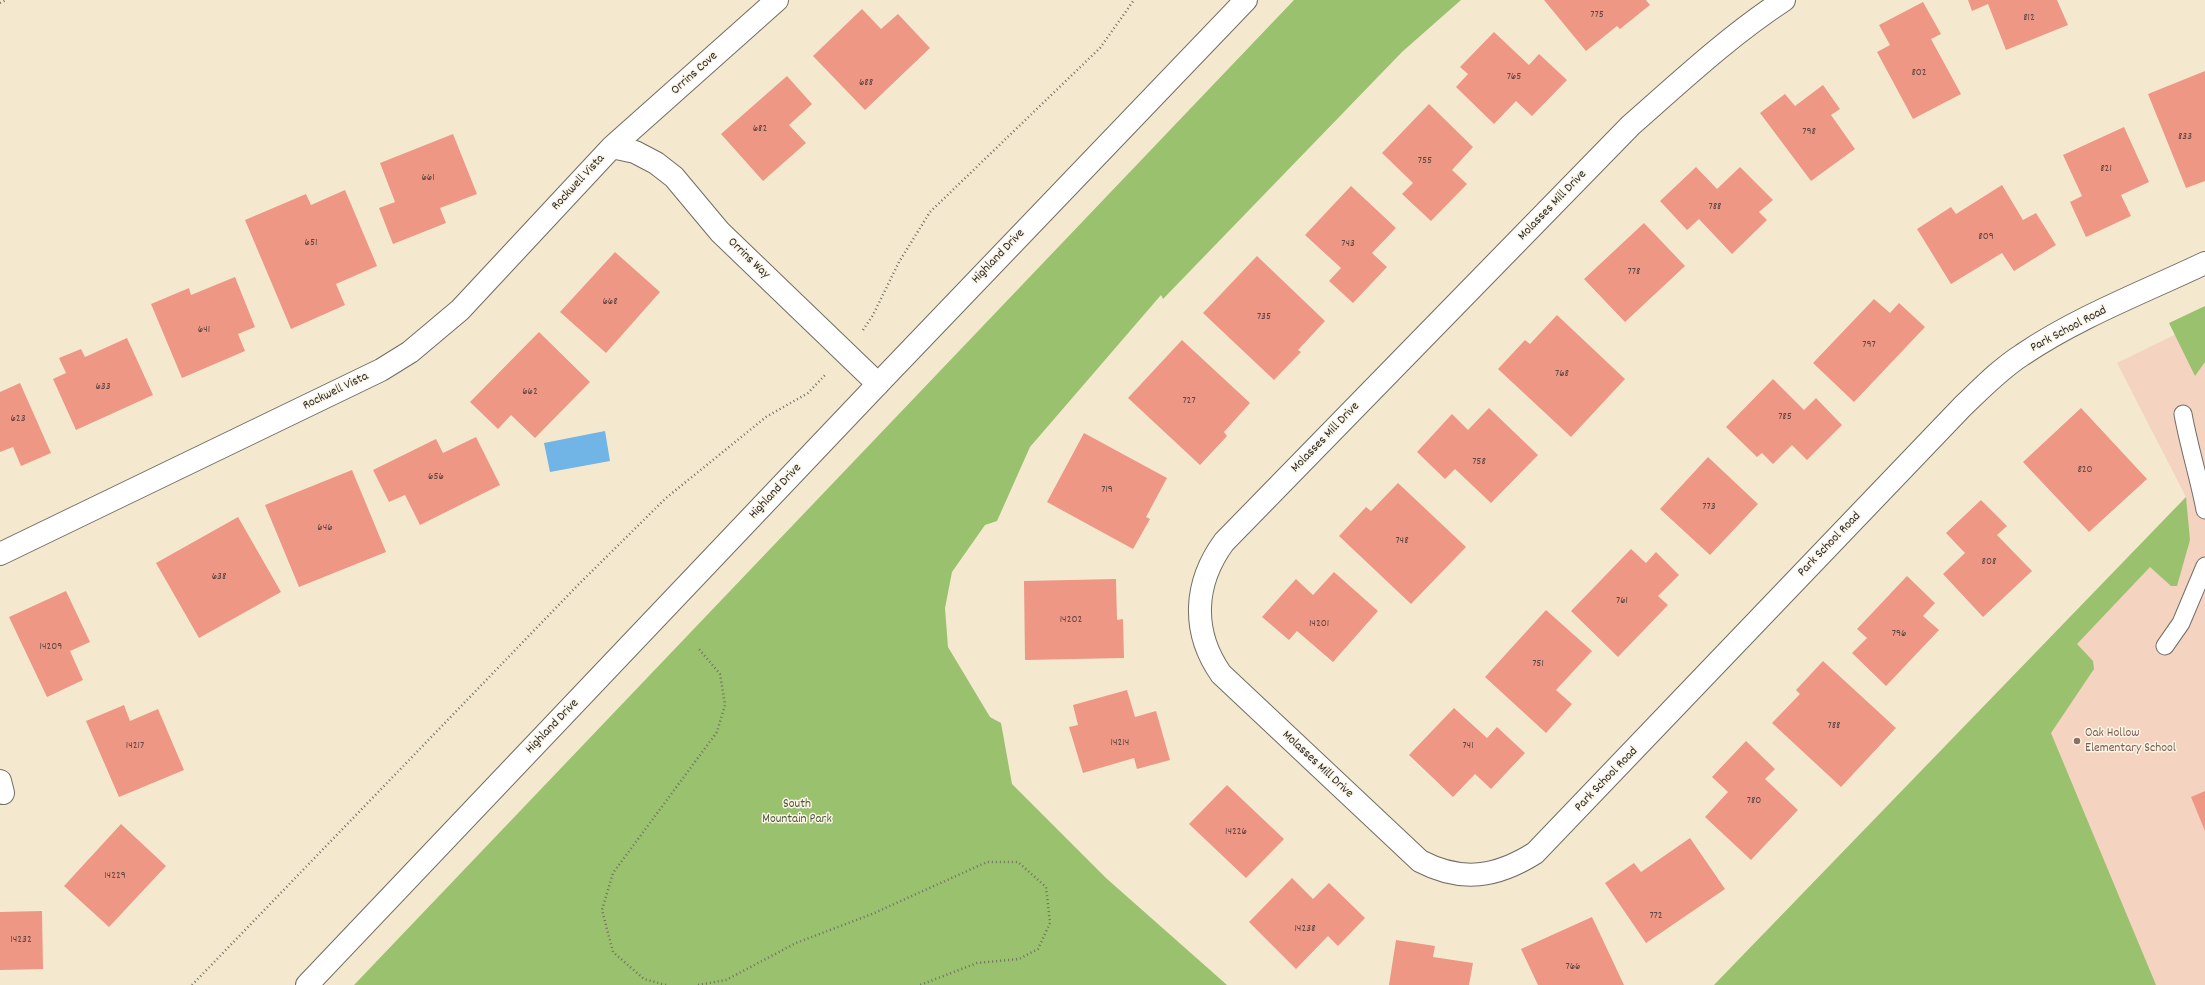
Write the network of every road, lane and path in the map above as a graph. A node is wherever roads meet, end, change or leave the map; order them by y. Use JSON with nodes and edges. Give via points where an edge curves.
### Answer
{"nodes":[{"id":1,"x":6,"y":0,"type":"edge"},
{"id":2,"x":777,"y":0,"type":"edge"},
{"id":3,"x":1134,"y":0,"type":"edge"},
{"id":4,"x":1246,"y":0,"type":"edge"},
{"id":5,"x":1784,"y":0,"type":"edge"},
{"id":6,"x":0,"y":3,"type":"edge"},
{"id":7,"x":612,"y":147,"type":"junction"},
{"id":8,"x":2205,"y":263,"type":"edge"},
{"id":9,"x":846,"y":353,"type":"junction"},
{"id":10,"x":878,"y":384,"type":"junction"},
{"id":11,"x":2183,"y":414,"type":"dead end"},
{"id":12,"x":2205,"y":510,"type":"edge"},
{"id":13,"x":0,"y":554,"type":"edge"},
{"id":14,"x":2205,"y":566,"type":"edge"},
{"id":15,"x":2165,"y":646,"type":"dead end"},
{"id":16,"x":699,"y":649,"type":"dead end"},
{"id":17,"x":1490,"y":873,"type":"joint"},
{"id":18,"x":192,"y":985,"type":"edge"},
{"id":19,"x":307,"y":985,"type":"edge"},
{"id":20,"x":666,"y":985,"type":"edge"},
{"id":21,"x":698,"y":985,"type":"edge"},
{"id":22,"x":920,"y":985,"type":"edge"}],
"edges":[{"from":1,"to":6,"type":"path"},
{"from":2,"to":7,"type":"street","name":"Orrins Cove"},
{"from":3,"to":9,"type":"path","via":[[1100,48],[930,212],[899,262],[873,315]]},
{"from":4,"to":10,"type":"street","name":"Highland Drive"},
{"from":5,"to":17,"type":"street","name":"Molasses Mill Drive","via":[[1698,66],[1631,125],[1224,542],[1203,580],[1200,608],[1203,635],[1213,662],[1221,674],[1420,861],[1447,872],[1476,875]]},
{"from":7,"to":9,"type":"street","name":"Orrins Way","via":[[635,152],[656,163],[674,177],[720,232]]},
{"from":7,"to":13,"type":"street","name":"Rockwell Vista","via":[[460,310],[410,352],[381,370]]},
{"from":8,"to":17,"type":"street","name":"Park School Road","via":[[2055,334],[2021,356],[1990,381],[1962,407],[1548,842],[1521,861]]},
{"from":9,"to":10,"type":"street","name":"Orrins Way"},
{"from":9,"to":18,"type":"path","via":[[808,393],[766,417],[666,498],[577,586]]},
{"from":10,"to":19,"type":"street","name":"Highland Drive"},
{"from":11,"to":12,"type":"lane"},
{"from":14,"to":15,"type":"lane","via":[[2181,623]]},
{"from":16,"to":20,"type":"path","via":[[720,674],[725,705],[717,732],[614,873],[602,910],[614,952],[644,979]]},
{"from":21,"to":22,"type":"path","via":[[726,980],[796,944],[872,914],[987,862],[1018,862],[1046,886],[1050,923],[1038,949],[1019,959],[977,963]]}]}
